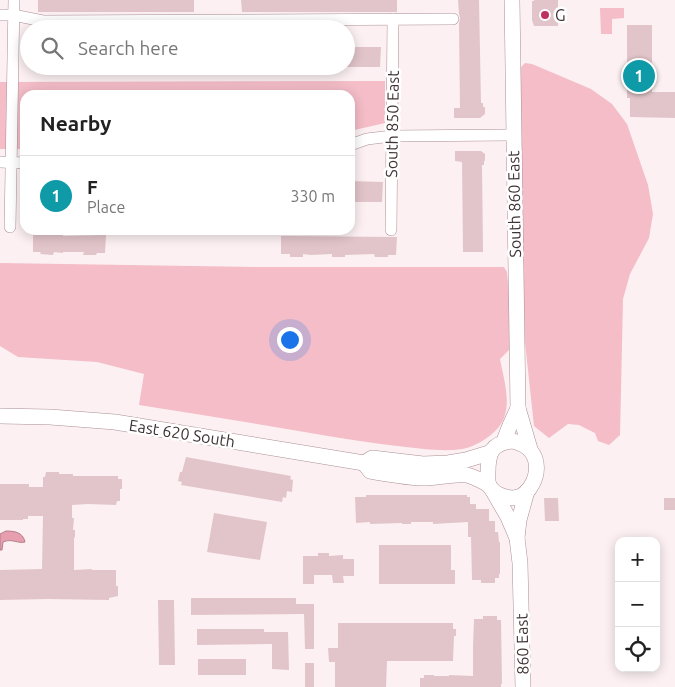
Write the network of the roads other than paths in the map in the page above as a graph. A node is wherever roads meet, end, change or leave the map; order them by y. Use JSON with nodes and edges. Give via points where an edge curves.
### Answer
{"nodes":[{"id":1,"x":14,"y":0,"type":"edge"},
{"id":2,"x":512,"y":0,"type":"edge"},
{"id":3,"x":13,"y":15,"type":"junction"},
{"id":4,"x":0,"y":16,"type":"edge"},
{"id":5,"x":393,"y":19,"type":"junction"},
{"id":6,"x":453,"y":19,"type":"dead end"},
{"id":7,"x":38,"y":20,"type":"edge"},
{"id":8,"x":218,"y":20,"type":"edge"},
{"id":9,"x":513,"y":135,"type":"junction"},
{"id":10,"x":392,"y":136,"type":"junction"},
{"id":11,"x":355,"y":143,"type":"edge"},
{"id":12,"x":6,"y":163,"type":"edge"},
{"id":13,"x":20,"y":163,"type":"edge"},
{"id":14,"x":10,"y":228,"type":"dead end"},
{"id":15,"x":391,"y":230,"type":"dead end"},
{"id":16,"x":518,"y":408,"type":"junction"},
{"id":17,"x":0,"y":416,"type":"edge"},
{"id":18,"x":504,"y":442,"type":"junction"},
{"id":19,"x":530,"y":449,"type":"junction"},
{"id":20,"x":489,"y":453,"type":"junction"},
{"id":21,"x":364,"y":463,"type":"junction"},
{"id":22,"x":491,"y":488,"type":"junction"},
{"id":23,"x":527,"y":492,"type":"junction"},
{"id":24,"x":517,"y":538,"type":"junction"},
{"id":25,"x":523,"y":687,"type":"edge"}],
"edges":[{"from":1,"to":3,"type":"street"},
{"from":2,"to":9,"type":"street","name":"South 860 East"},
{"from":3,"to":4,"type":"street"},
{"from":3,"to":7,"type":"street"},
{"from":3,"to":12,"type":"street"},
{"from":5,"to":6,"type":"street"},
{"from":5,"to":8,"type":"street"},
{"from":5,"to":10,"type":"street","name":"South 850 East"},
{"from":9,"to":10,"type":"street"},
{"from":9,"to":16,"type":"street","name":"South 860 East"},
{"from":10,"to":11,"type":"street","via":[[367,138]]},
{"from":10,"to":15,"type":"street","name":"South 850 East"},
{"from":12,"to":13,"type":"street"},
{"from":12,"to":14,"type":"street"},
{"from":16,"to":18,"type":"street","name":"South 860 East"},
{"from":16,"to":19,"type":"street","name":"South 860 East"},
{"from":17,"to":21,"type":"street","name":"East 620 South","via":[[115,422]]},
{"from":18,"to":19,"type":"street","via":[[513,441]]},
{"from":18,"to":20,"type":"street"},
{"from":19,"to":23,"type":"street","via":[[537,470]]},
{"from":20,"to":21,"type":"street","name":"East 620 South","via":[[448,462],[423,464],[372,458]]},
{"from":20,"to":22,"type":"street"},
{"from":21,"to":22,"type":"street","name":"East 620 South","via":[[370,472],[420,478],[469,475]]},
{"from":22,"to":23,"type":"street","via":[[510,498]]},
{"from":22,"to":24,"type":"street"},
{"from":23,"to":24,"type":"street"},
{"from":24,"to":25,"type":"street","name":"860 East"}]}
